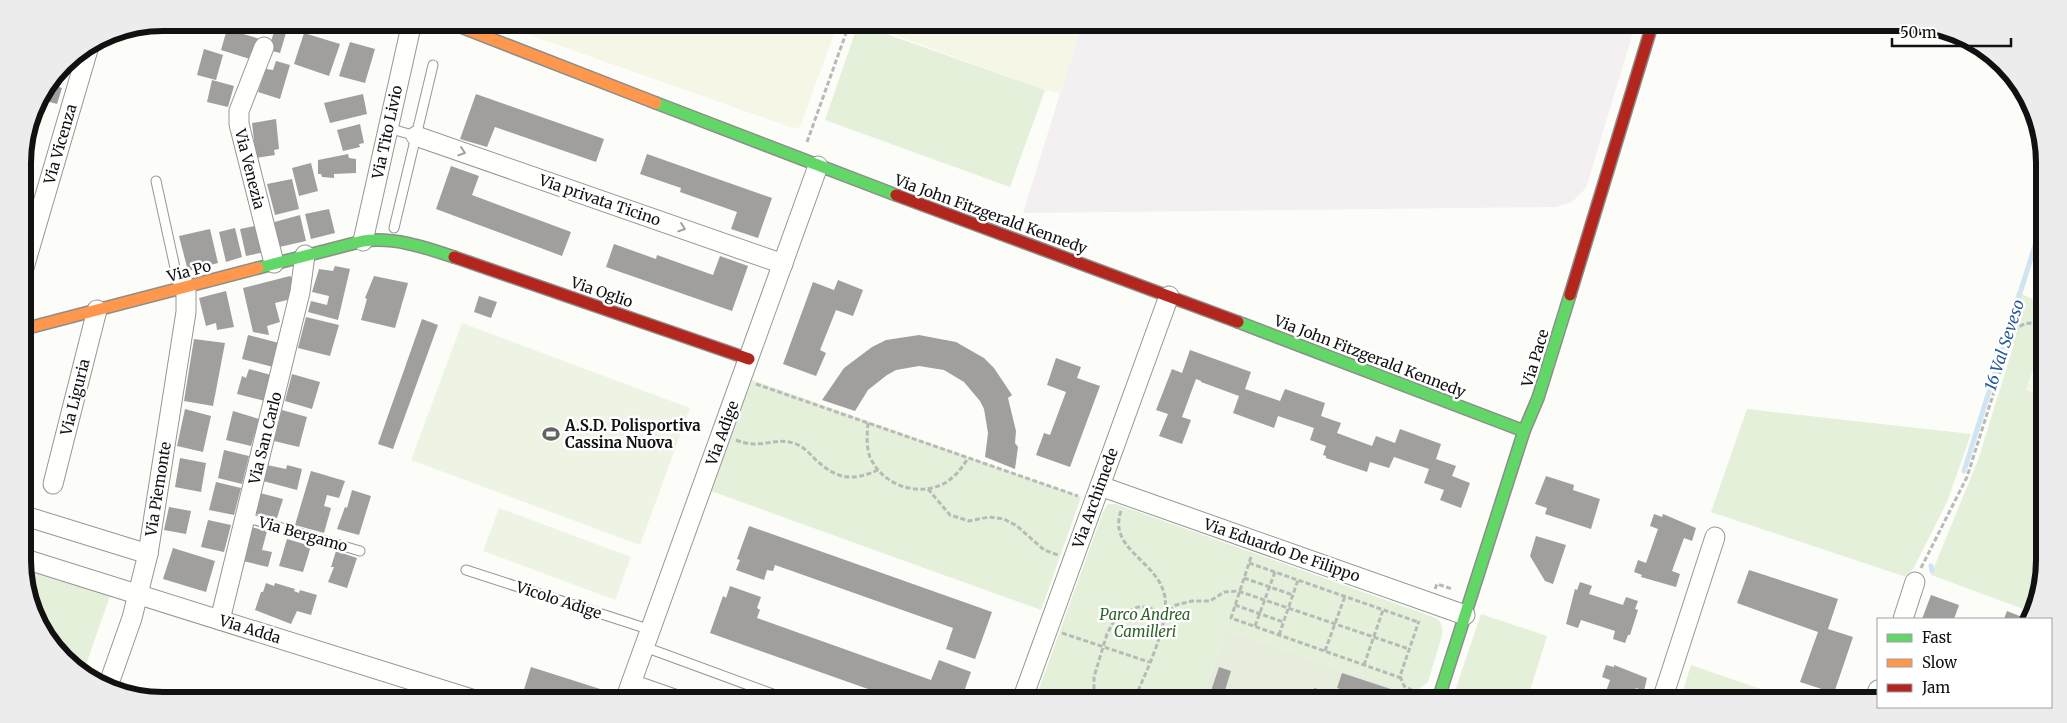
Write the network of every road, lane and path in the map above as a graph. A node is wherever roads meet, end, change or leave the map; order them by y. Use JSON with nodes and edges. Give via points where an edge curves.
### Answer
{"nodes":[{"id":1,"x":1650,"y":31,"type":"edge"},
{"id":2,"x":410,"y":32,"type":"edge"},
{"id":3,"x":473,"y":32,"type":"edge"},
{"id":4,"x":847,"y":32,"type":"edge"},
{"id":5,"x":264,"y":47,"type":"dead end"},
{"id":6,"x":86,"y":57,"type":"edge"},
{"id":7,"x":433,"y":65,"type":"dead end"},
{"id":8,"x":388,"y":128,"type":"junction"},
{"id":9,"x":416,"y":136,"type":"junction"},
{"id":10,"x":801,"y":159,"type":"junction"},
{"id":11,"x":818,"y":166,"type":"junction"},
{"id":12,"x":156,"y":181,"type":"dead end"},
{"id":13,"x":394,"y":228,"type":"dead end"},
{"id":14,"x":363,"y":241,"type":"junction"},
{"id":15,"x":32,"y":244,"type":"edge"},
{"id":16,"x":305,"y":255,"type":"junction"},
{"id":17,"x":274,"y":263,"type":"junction"},
{"id":18,"x":783,"y":264,"type":"junction"},
{"id":19,"x":183,"y":288,"type":"junction"},
{"id":20,"x":1169,"y":296,"type":"junction"},
{"id":21,"x":97,"y":310,"type":"junction"},
{"id":22,"x":2036,"y":324,"type":"edge"},
{"id":23,"x":32,"y":327,"type":"edge"},
{"id":24,"x":749,"y":359,"type":"junction"},
{"id":25,"x":741,"y":379,"type":"junction"},
{"id":26,"x":868,"y":423,"type":"junction"},
{"id":27,"x":1524,"y":431,"type":"junction"},
{"id":28,"x":721,"y":434,"type":"junction"},
{"id":29,"x":968,"y":458,"type":"junction"},
{"id":30,"x":878,"y":470,"type":"junction"},
{"id":31,"x":53,"y":484,"type":"dead end"},
{"id":32,"x":928,"y":489,"type":"junction"},
{"id":33,"x":1097,"y":495,"type":"junction"},
{"id":34,"x":1124,"y":504,"type":"dead end"},
{"id":35,"x":245,"y":517,"type":"junction"},
{"id":36,"x":31,"y":518,"type":"edge"},
{"id":37,"x":1715,"y":537,"type":"dead end"},
{"id":38,"x":1253,"y":549,"type":"dead end"},
{"id":39,"x":360,"y":550,"type":"dead end"},
{"id":40,"x":148,"y":554,"type":"junction"},
{"id":41,"x":1073,"y":560,"type":"junction"},
{"id":42,"x":31,"y":561,"type":"edge"},
{"id":43,"x":1249,"y":563,"type":"junction"},
{"id":44,"x":466,"y":570,"type":"dead end"},
{"id":45,"x":1274,"y":572,"type":"junction"},
{"id":46,"x":1244,"y":578,"type":"junction"},
{"id":47,"x":1298,"y":580,"type":"junction"},
{"id":48,"x":1915,"y":582,"type":"joint"},
{"id":49,"x":1269,"y":586,"type":"junction"},
{"id":50,"x":1240,"y":592,"type":"junction"},
{"id":51,"x":1293,"y":595,"type":"junction"},
{"id":52,"x":138,"y":596,"type":"junction"},
{"id":53,"x":1345,"y":596,"type":"junction"},
{"id":54,"x":1264,"y":600,"type":"junction"},
{"id":55,"x":1235,"y":605,"type":"junction"},
{"id":56,"x":1288,"y":608,"type":"junction"},
{"id":57,"x":1383,"y":610,"type":"junction"},
{"id":58,"x":1260,"y":614,"type":"junction"},
{"id":59,"x":1164,"y":615,"type":"junction"},
{"id":60,"x":1465,"y":615,"type":"junction"},
{"id":61,"x":1422,"y":618,"type":"dead end"},
{"id":62,"x":1903,"y":618,"type":"edge"},
{"id":63,"x":220,"y":620,"type":"junction"},
{"id":64,"x":1284,"y":622,"type":"junction"},
{"id":65,"x":1418,"y":622,"type":"junction"},
{"id":66,"x":1335,"y":624,"type":"junction"},
{"id":67,"x":1255,"y":626,"type":"junction"},
{"id":68,"x":651,"y":630,"type":"junction"},
{"id":69,"x":1058,"y":632,"type":"dead end"},
{"id":70,"x":1279,"y":635,"type":"junction"},
{"id":71,"x":1374,"y":637,"type":"junction"},
{"id":72,"x":1103,"y":647,"type":"junction"},
{"id":73,"x":1409,"y":649,"type":"junction"},
{"id":74,"x":653,"y":650,"type":"dead end"},
{"id":75,"x":1325,"y":651,"type":"junction"},
{"id":76,"x":1149,"y":662,"type":"junction"},
{"id":77,"x":1364,"y":665,"type":"junction"},
{"id":78,"x":1401,"y":678,"type":"junction"},
{"id":79,"x":110,"y":680,"type":"edge"},
{"id":80,"x":1316,"y":688,"type":"dead end"},
{"id":81,"x":1095,"y":691,"type":"edge"},
{"id":82,"x":1137,"y":691,"type":"edge"},
{"id":83,"x":1315,"y":691,"type":"edge"},
{"id":84,"x":1415,"y":691,"type":"edge"},
{"id":85,"x":1441,"y":691,"type":"edge"},
{"id":86,"x":1665,"y":691,"type":"edge"},
{"id":87,"x":449,"y":692,"type":"edge"},
{"id":88,"x":628,"y":692,"type":"edge"},
{"id":89,"x":766,"y":692,"type":"edge"},
{"id":90,"x":1025,"y":692,"type":"edge"}],
"edges":[{"from":1,"to":27,"type":"street","name":"Via Pace","via":[[1538,398]]},
{"from":2,"to":8,"type":"street","name":"Via Tito Livio"},
{"from":3,"to":10,"type":"street","name":"Via John Fitzgerald Kennedy"},
{"from":4,"to":10,"type":"path"},
{"from":5,"to":17,"type":"street","name":"Via Venezia","via":[[238,124]]},
{"from":6,"to":15,"type":"street","name":"Via Vicenza"},
{"from":7,"to":9,"type":"lane"},
{"from":8,"to":9,"type":"lane"},
{"from":8,"to":14,"type":"street","name":"Via Tito Livio"},
{"from":9,"to":13,"type":"lane"},
{"from":9,"to":18,"type":"street","name":"Via privata Ticino","one_way":true},
{"from":10,"to":11,"type":"street","name":"Via John Fitzgerald Kennedy"},
{"from":11,"to":18,"type":"street","name":"Via Adige"},
{"from":11,"to":20,"type":"street","name":"Via John Fitzgerald Kennedy"},
{"from":12,"to":19,"type":"lane"},
{"from":14,"to":16,"type":"street","name":"Via Po"},
{"from":14,"to":24,"type":"street","name":"Via Oglio","via":[[381,239],[408,243],[445,254]]},
{"from":16,"to":17,"type":"street","name":"Via Po"},
{"from":16,"to":35,"type":"street","name":"Via San Carlo","via":[[300,292]]},
{"from":17,"to":19,"type":"street","name":"Via Po"},
{"from":18,"to":24,"type":"street","name":"Via Adige"},
{"from":19,"to":21,"type":"street","name":"Via Po"},
{"from":19,"to":40,"type":"street","name":"Via Piemonte","via":[[186,312]]},
{"from":20,"to":27,"type":"street","name":"Via John Fitzgerald Kennedy"},
{"from":20,"to":33,"type":"street","name":"Via Archimede"},
{"from":21,"to":23,"type":"street","name":"Via Po"},
{"from":21,"to":31,"type":"street","name":"Via Liguria"},
{"from":22,"to":48,"type":"path","via":[[2025,322],[2012,335],[1967,477]]},
{"from":24,"to":25,"type":"street","name":"Via Adige"},
{"from":25,"to":26,"type":"path"},
{"from":25,"to":28,"type":"street","name":"Via Adige"},
{"from":26,"to":29,"type":"path"},
{"from":26,"to":30,"type":"path","via":[[866,441],[870,458]]},
{"from":27,"to":60,"type":"street","name":"Via Pace"},
{"from":28,"to":30,"type":"path","via":[[757,446],[793,442],[822,466],[852,478]]},
{"from":28,"to":68,"type":"street","name":"Via Adige"},
{"from":29,"to":32,"type":"path","via":[[958,473],[944,484]]},
{"from":29,"to":33,"type":"path"},
{"from":30,"to":32,"type":"path","via":[[894,483],[910,489]]},
{"from":32,"to":41,"type":"path","via":[[950,516],[970,521],[989,517],[1004,519],[1044,550]]},
{"from":33,"to":41,"type":"street","name":"Via Archimede"},
{"from":33,"to":60,"type":"street","name":"Via Eduardo De Filippo"},
{"from":34,"to":59,"type":"path","via":[[1119,516],[1121,536],[1163,588]]},
{"from":35,"to":39,"type":"lane","name":"Via Bergamo"},
{"from":35,"to":63,"type":"street","name":"Via San Carlo"},
{"from":36,"to":40,"type":"street"},
{"from":37,"to":86,"type":"street"},
{"from":38,"to":43,"type":"path"},
{"from":40,"to":52,"type":"street","name":"Via Piemonte"},
{"from":41,"to":90,"type":"street","name":"Via Archimede"},
{"from":42,"to":52,"type":"street","name":"Via Adda"},
{"from":43,"to":45,"type":"path"},
{"from":43,"to":46,"type":"path"},
{"from":44,"to":68,"type":"lane","name":"Vicolo Adige"},
{"from":45,"to":47,"type":"path"},
{"from":45,"to":49,"type":"path"},
{"from":46,"to":49,"type":"path"},
{"from":46,"to":50,"type":"path"},
{"from":47,"to":51,"type":"path"},
{"from":47,"to":53,"type":"path"},
{"from":48,"to":62,"type":"street"},
{"from":49,"to":51,"type":"path"},
{"from":49,"to":54,"type":"path"},
{"from":50,"to":54,"type":"path"},
{"from":50,"to":55,"type":"path"},
{"from":50,"to":59,"type":"path","via":[[1224,592],[1210,601],[1176,605]]},
{"from":51,"to":56,"type":"path"},
{"from":52,"to":63,"type":"street","name":"Via Adda"},
{"from":52,"to":79,"type":"street","name":"Via Piemonte"},
{"from":53,"to":57,"type":"path"},
{"from":53,"to":66,"type":"path"},
{"from":54,"to":56,"type":"path"},
{"from":54,"to":58,"type":"path"},
{"from":55,"to":58,"type":"path"},
{"from":55,"to":67,"type":"path","via":[[1231,618]]},
{"from":56,"to":64,"type":"path"},
{"from":56,"to":66,"type":"path"},
{"from":57,"to":65,"type":"path"},
{"from":57,"to":71,"type":"path"},
{"from":58,"to":64,"type":"path"},
{"from":58,"to":67,"type":"path"},
{"from":59,"to":72,"type":"path","via":[[1148,607],[1123,613],[1112,623]]},
{"from":59,"to":76,"type":"path"},
{"from":60,"to":85,"type":"street","name":"Via Pace"},
{"from":61,"to":65,"type":"path"},
{"from":63,"to":87,"type":"street","name":"Via Adda"},
{"from":64,"to":70,"type":"path"},
{"from":65,"to":73,"type":"path"},
{"from":66,"to":71,"type":"path"},
{"from":66,"to":75,"type":"path"},
{"from":67,"to":70,"type":"path"},
{"from":68,"to":88,"type":"street","name":"Via Adige"},
{"from":69,"to":72,"type":"path"},
{"from":70,"to":75,"type":"path"},
{"from":71,"to":73,"type":"path"},
{"from":71,"to":77,"type":"path"},
{"from":72,"to":76,"type":"path"},
{"from":72,"to":81,"type":"path","via":[[1094,677]]},
{"from":73,"to":78,"type":"path"},
{"from":74,"to":89,"type":"lane"},
{"from":75,"to":77,"type":"path"},
{"from":76,"to":82,"type":"path"},
{"from":77,"to":78,"type":"path"},
{"from":78,"to":84,"type":"path","via":[[1404,686]]},
{"from":80,"to":83,"type":"path"}]}
